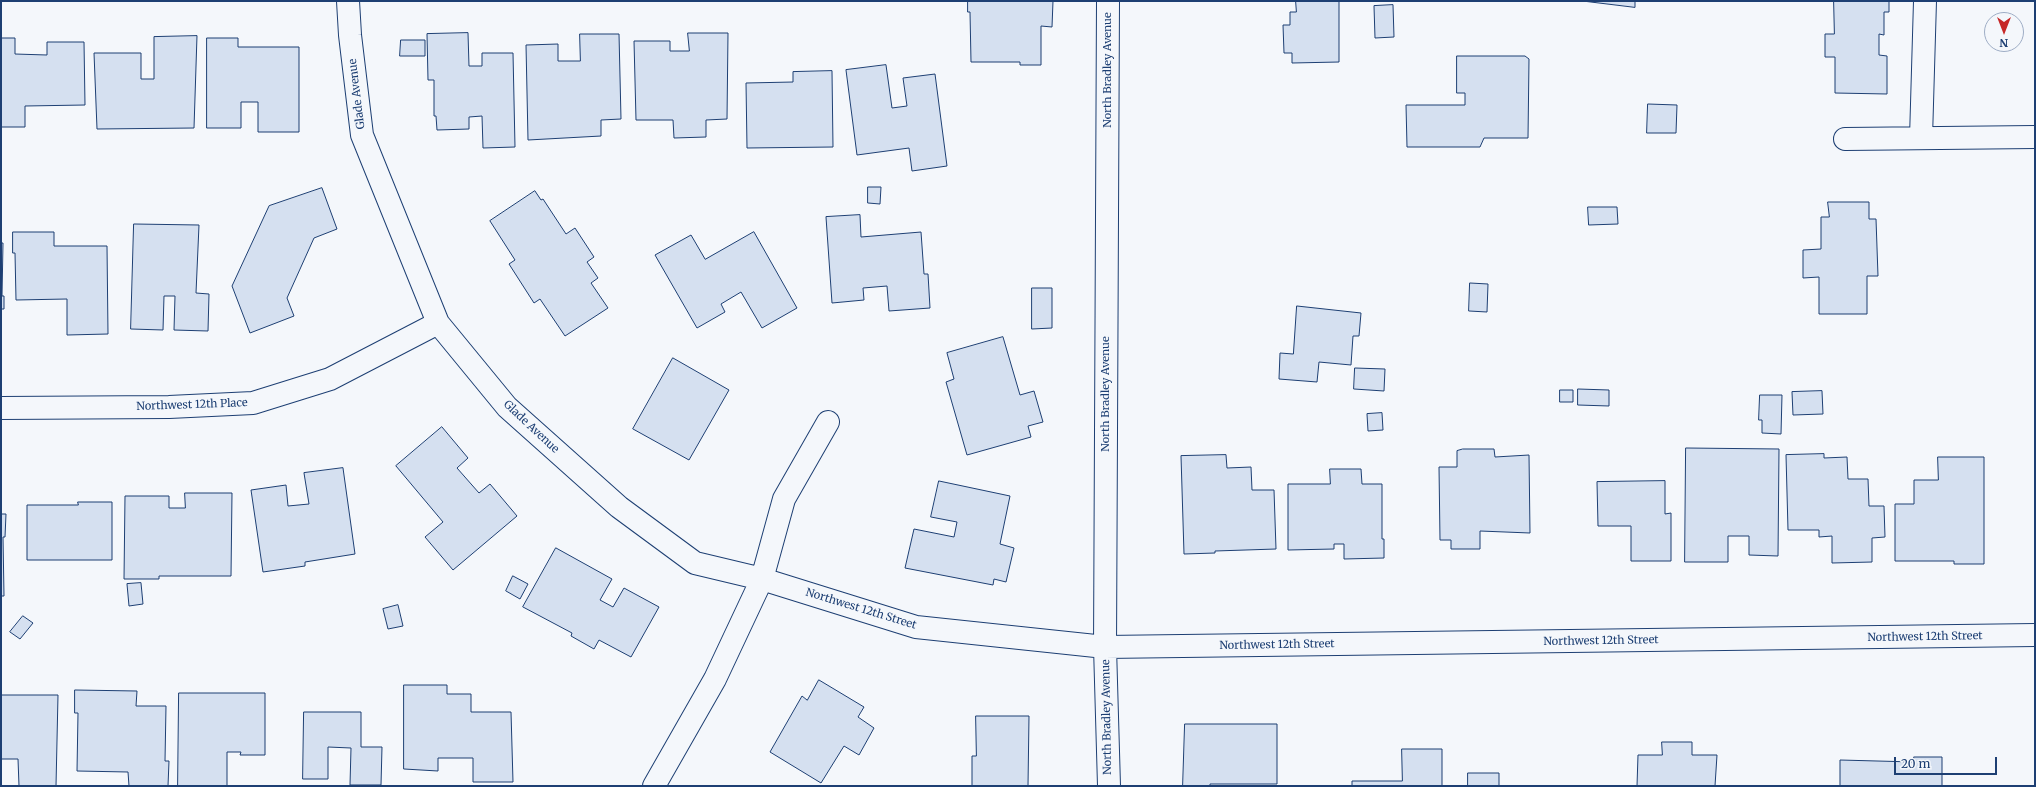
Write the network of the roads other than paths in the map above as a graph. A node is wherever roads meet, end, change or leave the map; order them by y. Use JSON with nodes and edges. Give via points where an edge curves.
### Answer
{"nodes":[{"id":1,"x":348,"y":1,"type":"edge"},
{"id":2,"x":1108,"y":1,"type":"edge"},
{"id":3,"x":1925,"y":1,"type":"edge"},
{"id":4,"x":2035,"y":137,"type":"edge"},
{"id":5,"x":1845,"y":138,"type":"dead end"},
{"id":6,"x":1921,"y":138,"type":"junction"},
{"id":7,"x":438,"y":323,"type":"junction"},
{"id":8,"x":1,"y":408,"type":"edge"},
{"id":9,"x":828,"y":422,"type":"dead end"},
{"id":10,"x":762,"y":579,"type":"junction"},
{"id":11,"x":2035,"y":635,"type":"edge"},
{"id":12,"x":1105,"y":647,"type":"junction"},
{"id":13,"x":654,"y":786,"type":"edge"},
{"id":14,"x":1109,"y":786,"type":"edge"}],
"edges":[{"from":1,"to":7,"type":"street","name":"Glade Avenue","via":[[362,135]]},
{"from":2,"to":12,"type":"street","name":"North Bradley Avenue"},
{"from":3,"to":6,"type":"street"},
{"from":4,"to":6,"type":"street"},
{"from":5,"to":6,"type":"street"},
{"from":7,"to":8,"type":"street","name":"Northwest 12th Place","via":[[330,379],[253,403],[169,407]]},
{"from":7,"to":10,"type":"street","name":"Glade Avenue","via":[[506,407],[619,507],[695,563]]},
{"from":9,"to":10,"type":"street","via":[[784,499]]},
{"from":10,"to":12,"type":"street","name":"Northwest 12th Street","via":[[916,627]]},
{"from":10,"to":13,"type":"street","via":[[715,679]]},
{"from":11,"to":12,"type":"street","name":"Northwest 12th Street"},
{"from":12,"to":14,"type":"street","name":"North Bradley Avenue"}]}
